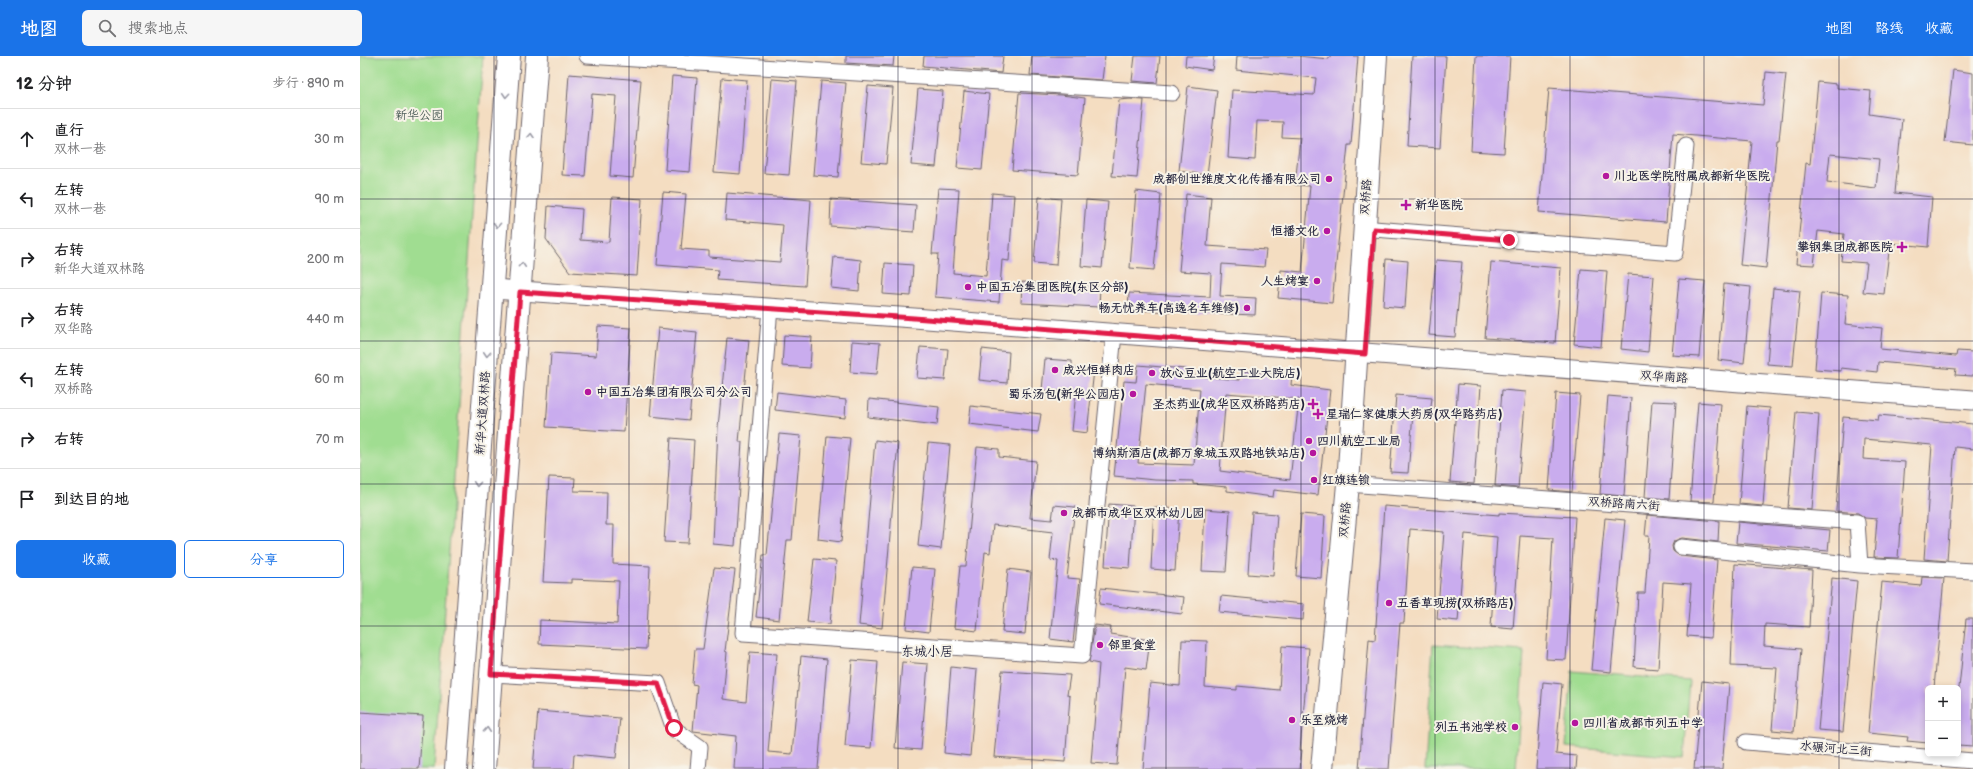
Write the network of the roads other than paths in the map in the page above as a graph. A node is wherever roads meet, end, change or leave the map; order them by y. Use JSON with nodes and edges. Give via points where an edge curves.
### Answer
{"nodes":[{"id":1,"x":509,"y":56,"type":"edge"},
{"id":2,"x":537,"y":56,"type":"edge"},
{"id":3,"x":587,"y":56,"type":"edge"},
{"id":4,"x":1376,"y":56,"type":"edge"},
{"id":5,"x":1386,"y":56,"type":"edge"},
{"id":6,"x":653,"y":58,"type":"edge"},
{"id":7,"x":804,"y":63,"type":"edge"},
{"id":8,"x":1172,"y":93,"type":"dead end"},
{"id":9,"x":1686,"y":146,"type":"dead end"},
{"id":10,"x":1374,"y":229,"type":"junction"},
{"id":11,"x":492,"y":289,"type":"junction"},
{"id":12,"x":520,"y":292,"type":"junction"},
{"id":13,"x":770,"y":308,"type":"junction"},
{"id":14,"x":1114,"y":334,"type":"junction"},
{"id":15,"x":1360,"y":354,"type":"junction"},
{"id":16,"x":1973,"y":400,"type":"edge"},
{"id":17,"x":1354,"y":484,"type":"junction"},
{"id":18,"x":1681,"y":547,"type":"dead end"},
{"id":19,"x":1860,"y":565,"type":"junction"},
{"id":20,"x":1973,"y":571,"type":"edge"},
{"id":21,"x":491,"y":674,"type":"junction"},
{"id":22,"x":1746,"y":742,"type":"dead end"},
{"id":23,"x":1973,"y":761,"type":"edge"},
{"id":24,"x":456,"y":769,"type":"edge"},
{"id":25,"x":484,"y":769,"type":"edge"},
{"id":26,"x":698,"y":769,"type":"edge"},
{"id":27,"x":1322,"y":769,"type":"edge"},
{"id":28,"x":1335,"y":769,"type":"edge"}],
"edges":[{"from":1,"to":11,"type":"main road","name":"新华大道双林路","one_way":true},
{"from":12,"to":2,"type":"main road","one_way":true},
{"from":3,"to":6,"type":"street"},
{"from":4,"to":15,"type":"main road","name":"双桥路"},
{"from":5,"to":10,"type":"main road","name":"双桥路"},
{"from":6,"to":7,"type":"street"},
{"from":7,"to":8,"type":"street"},
{"from":9,"to":10,"type":"street","via":[[1675,253]]},
{"from":10,"to":15,"type":"main road","name":"双桥路"},
{"from":11,"to":12,"type":"street","name":"双华南路"},
{"from":11,"to":24,"type":"main road","name":"新华大道双林路","one_way":true},
{"from":12,"to":13,"type":"street","name":"双华南路"},
{"from":12,"to":21,"type":"main road"},
{"from":13,"to":14,"type":"street","name":"双华南路"},
{"from":13,"to":14,"type":"street","via":[[743,633],[1082,656]]},
{"from":14,"to":15,"type":"street","name":"双华南路"},
{"from":15,"to":16,"type":"street","name":"双华南路"},
{"from":15,"to":17,"type":"main road","name":"双桥路"},
{"from":17,"to":19,"type":"street","name":"双桥路南六街","via":[[1857,522]]},
{"from":17,"to":27,"type":"main road","name":"双桥路"},
{"from":17,"to":28,"type":"main road","name":"双桥路"},
{"from":18,"to":19,"type":"street"},
{"from":19,"to":20,"type":"street"},
{"from":25,"to":21,"type":"main road","one_way":true},
{"from":21,"to":26,"type":"street","via":[[658,683],[674,728],[700,747]]},
{"from":22,"to":23,"type":"street","name":"水碾河北三街"}]}
